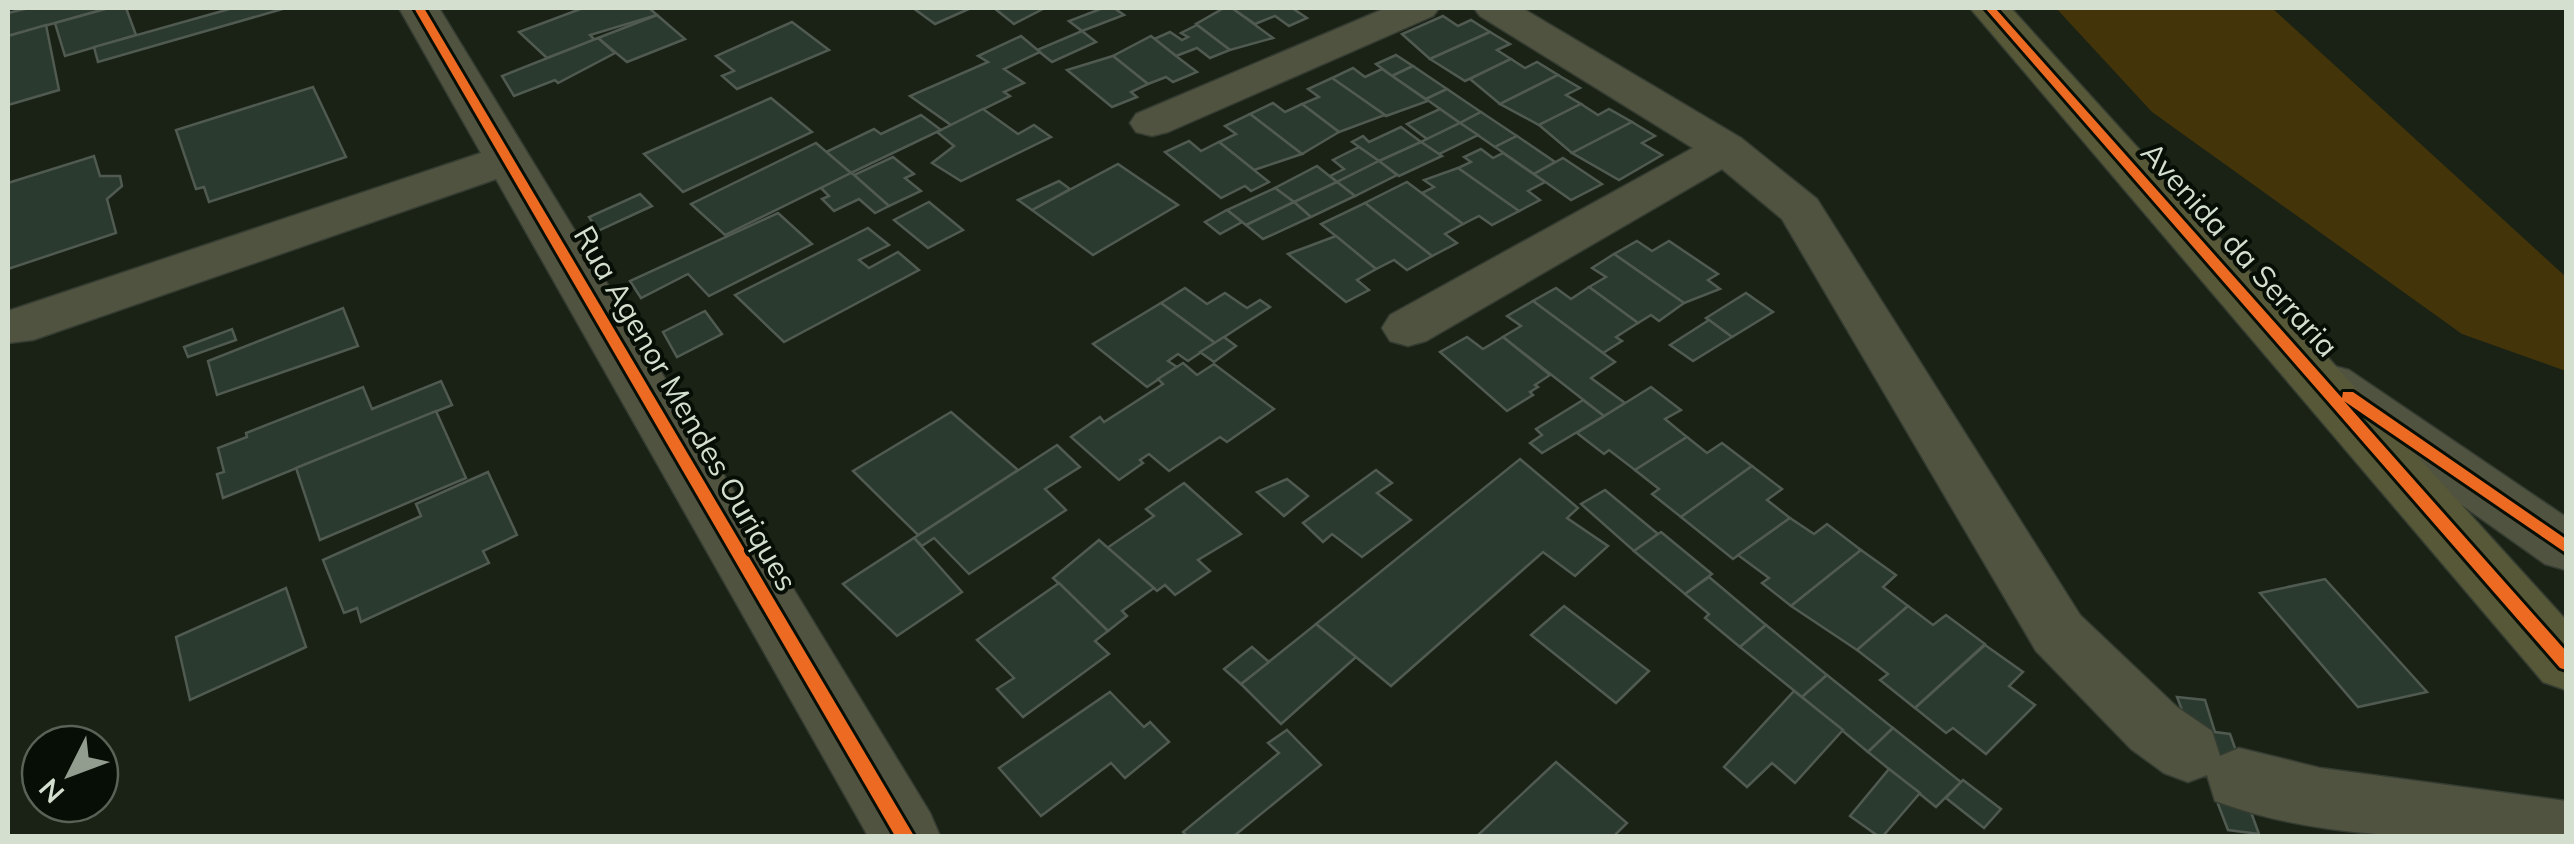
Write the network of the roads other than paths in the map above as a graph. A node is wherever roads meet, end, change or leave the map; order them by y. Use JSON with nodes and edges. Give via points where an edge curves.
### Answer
{"nodes":[{"id":1,"x":419,"y":8,"type":"edge"},
{"id":2,"x":1419,"y":8,"type":"edge"},
{"id":3,"x":1494,"y":8,"type":"edge"},
{"id":4,"x":1990,"y":8,"type":"edge"},
{"id":5,"x":1152,"y":123,"type":"dead end"},
{"id":6,"x":1726,"y":148,"type":"junction"},
{"id":7,"x":508,"y":159,"type":"junction"},
{"id":8,"x":14,"y":327,"type":"dead end"},
{"id":9,"x":1408,"y":328,"type":"dead end"},
{"id":10,"x":2311,"y":370,"type":"junction"},
{"id":11,"x":2566,"y":547,"type":"edge"},
{"id":12,"x":2566,"y":663,"type":"edge"},
{"id":13,"x":2566,"y":833,"type":"edge"},
{"id":14,"x":905,"y":836,"type":"edge"}],
"edges":[{"from":1,"to":7,"type":"street","name":"Rua Agenor Mendes Ouriques"},
{"from":2,"to":5,"type":"street"},
{"from":3,"to":6,"type":"street"},
{"from":4,"to":10,"type":"main road","name":"Avenida da Serraria"},
{"from":6,"to":9,"type":"street"},
{"from":6,"to":13,"type":"street","via":[[1800,210],[2058,632],[2154,728],[2231,773]]},
{"from":7,"to":8,"type":"street"},
{"from":7,"to":14,"type":"street","name":"Rua Agenor Mendes Ouriques"},
{"from":10,"to":11,"type":"street"},
{"from":10,"to":12,"type":"main road","name":"Avenida da Serraria"}]}
